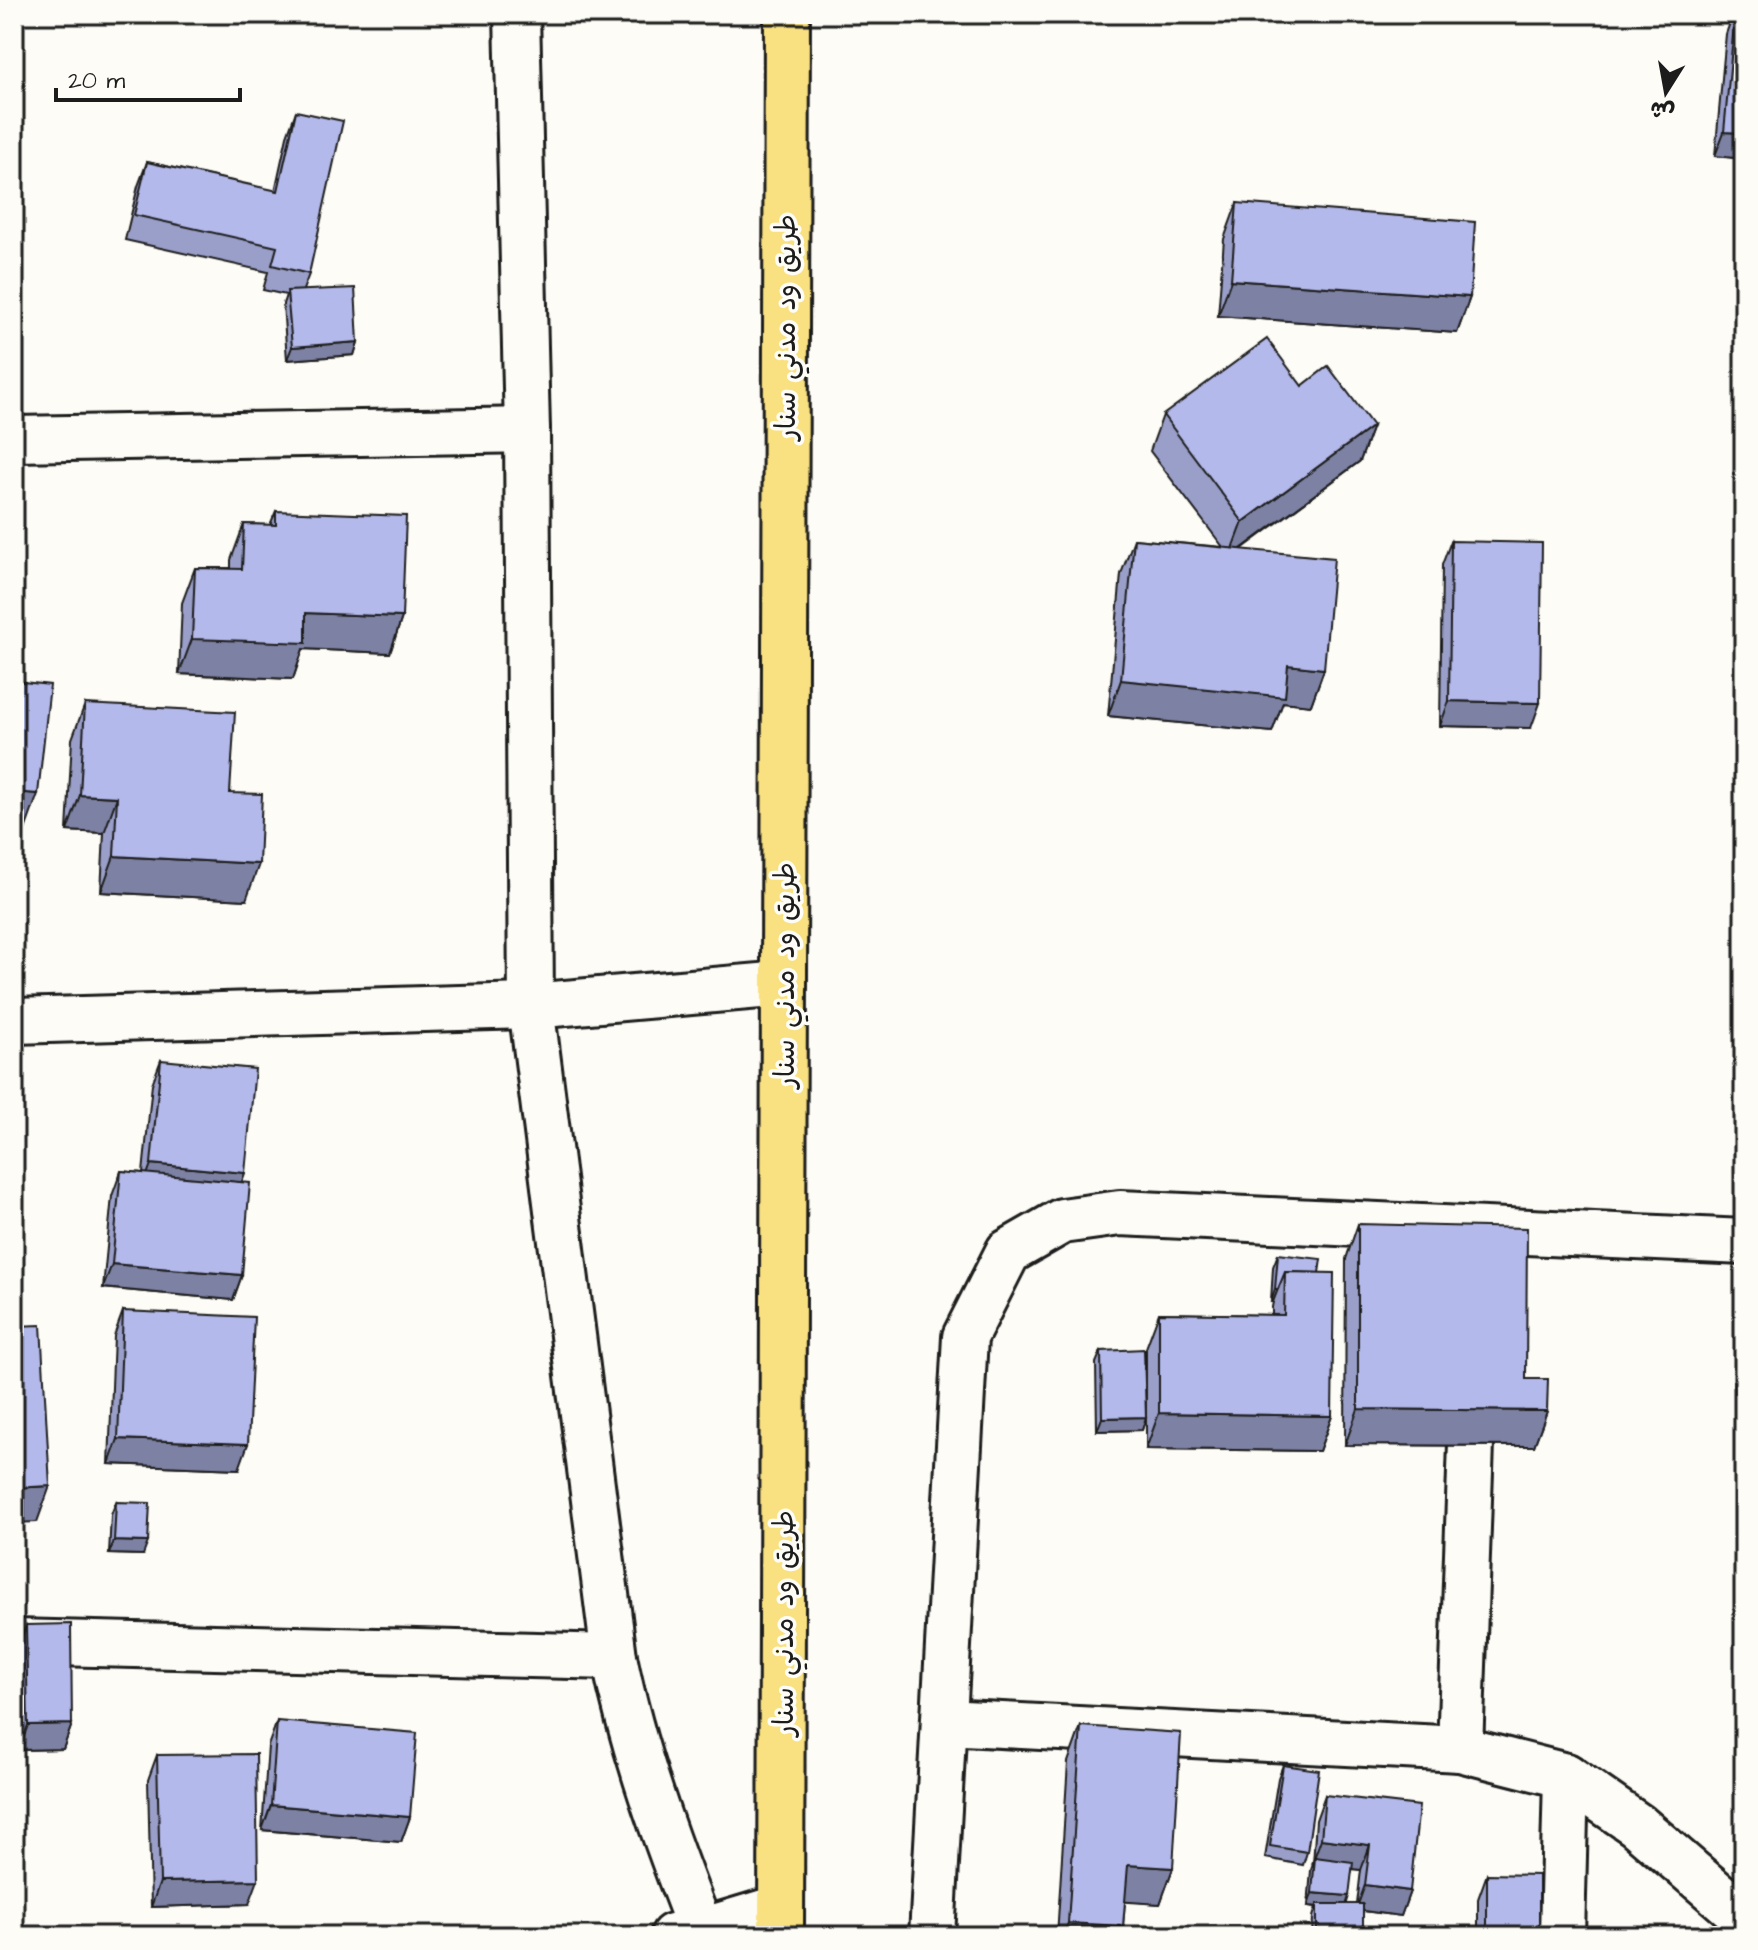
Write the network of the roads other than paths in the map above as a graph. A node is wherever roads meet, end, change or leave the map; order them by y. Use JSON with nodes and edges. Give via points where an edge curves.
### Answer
{"nodes":[{"id":1,"x":517,"y":14,"type":"edge"},
{"id":2,"x":787,"y":14,"type":"edge"},
{"id":3,"x":527,"y":430,"type":"junction"},
{"id":4,"x":14,"y":439,"type":"edge"},
{"id":5,"x":784,"y":984,"type":"junction"},
{"id":6,"x":531,"y":1006,"type":"junction"},
{"id":7,"x":14,"y":1021,"type":"edge"},
{"id":8,"x":1479,"y":1229,"type":"junction"},
{"id":9,"x":1744,"y":1242,"type":"edge"},
{"id":10,"x":1477,"y":1277,"type":"edge"},
{"id":11,"x":1474,"y":1355,"type":"edge"},
{"id":12,"x":14,"y":1642,"type":"edge"},
{"id":13,"x":614,"y":1657,"type":"junction"},
{"id":14,"x":944,"y":1722,"type":"junction"},
{"id":15,"x":1460,"y":1749,"type":"junction"},
{"id":16,"x":1566,"y":1776,"type":"junction"},
{"id":17,"x":1744,"y":1917,"type":"edge"},
{"id":18,"x":781,"y":1922,"type":"edge"},
{"id":19,"x":687,"y":1934,"type":"edge"},
{"id":20,"x":932,"y":1936,"type":"edge"},
{"id":21,"x":1562,"y":1936,"type":"edge"}],
"edges":[{"from":1,"to":3,"type":"street"},
{"from":2,"to":5,"type":"highway","name":"طريق ود مدني سنار"},
{"from":3,"to":4,"type":"street"},
{"from":3,"to":6,"type":"street"},
{"from":5,"to":6,"type":"street"},
{"from":5,"to":18,"type":"highway","name":"طريق ود مدني سنار"},
{"from":6,"to":7,"type":"street"},
{"from":6,"to":13,"type":"street"},
{"from":8,"to":9,"type":"street"},
{"from":8,"to":10,"type":"street"},
{"from":8,"to":14,"type":"street","via":[[1120,1213],[1062,1221],[1008,1252],[965,1337]]},
{"from":11,"to":15,"type":"street"},
{"from":12,"to":13,"type":"street"},
{"from":13,"to":19,"type":"street"},
{"from":14,"to":15,"type":"street"},
{"from":14,"to":20,"type":"street"},
{"from":15,"to":16,"type":"street"},
{"from":16,"to":17,"type":"street","via":[[1637,1825]]},
{"from":16,"to":21,"type":"street"},
{"from":18,"to":19,"type":"street"}]}
